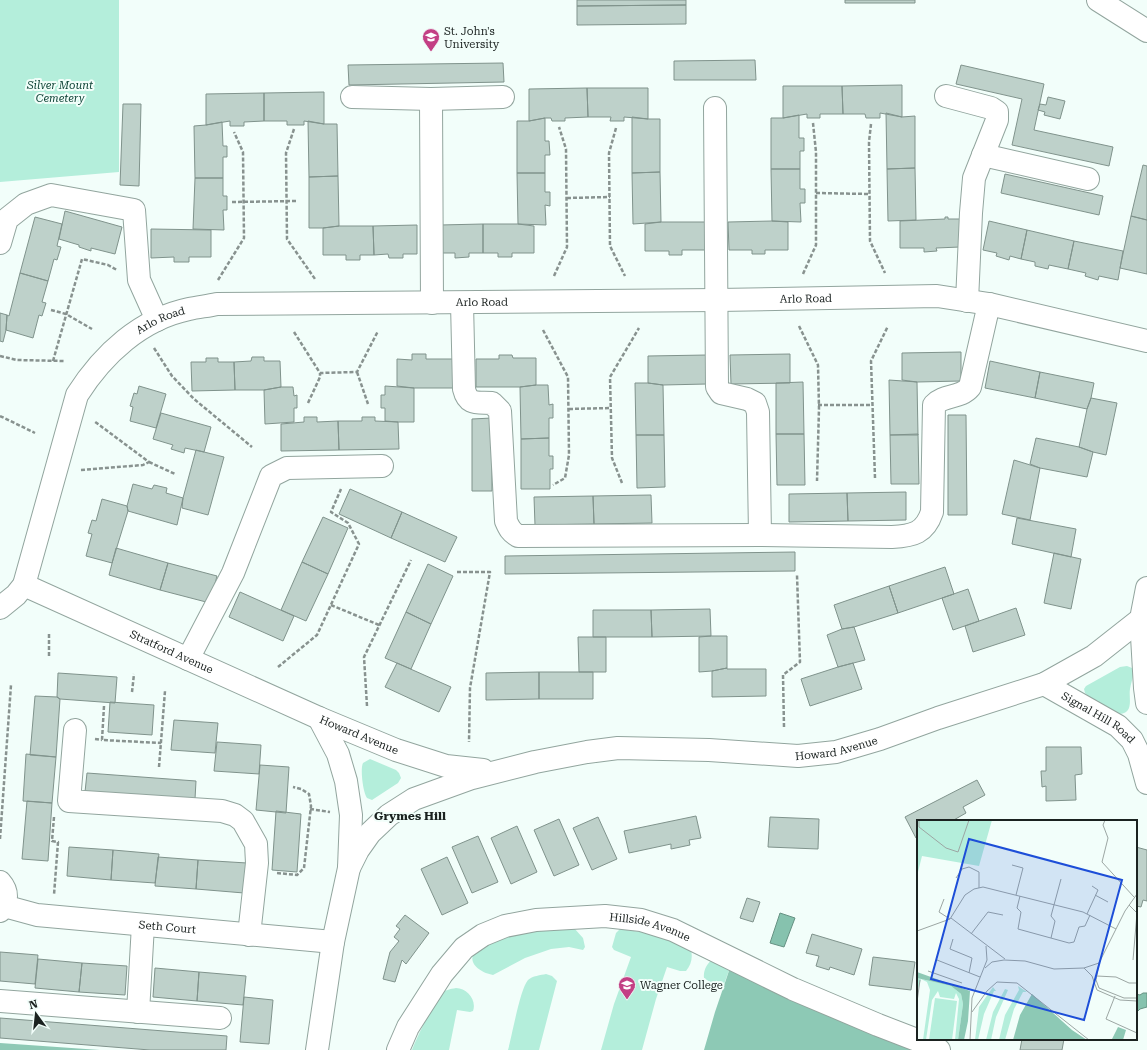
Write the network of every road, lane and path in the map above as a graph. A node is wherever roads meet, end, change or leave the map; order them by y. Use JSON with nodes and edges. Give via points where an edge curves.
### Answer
{"nodes":[{"id":1,"x":1098,"y":0,"type":"edge"},
{"id":2,"x":1147,"y":31,"type":"edge"},
{"id":3,"x":946,"y":96,"type":"dead end"},
{"id":4,"x":352,"y":97,"type":"dead end"},
{"id":5,"x":503,"y":97,"type":"dead end"},
{"id":6,"x":431,"y":99,"type":"junction"},
{"id":7,"x":715,"y":108,"type":"dead end"},
{"id":8,"x":813,"y":123,"type":"dead end"},
{"id":9,"x":871,"y":124,"type":"dead end"},
{"id":10,"x":559,"y":127,"type":"dead end"},
{"id":11,"x":616,"y":128,"type":"dead end"},
{"id":12,"x":294,"y":129,"type":"dead end"},
{"id":13,"x":234,"y":132,"type":"dead end"},
{"id":14,"x":983,"y":155,"type":"junction"},
{"id":15,"x":1088,"y":180,"type":"dead end"},
{"id":16,"x":816,"y":193,"type":"junction"},
{"id":17,"x":870,"y":194,"type":"junction"},
{"id":18,"x":610,"y":197,"type":"junction"},
{"id":19,"x":567,"y":198,"type":"junction"},
{"id":20,"x":287,"y":200,"type":"junction"},
{"id":21,"x":297,"y":201,"type":"dead end"},
{"id":22,"x":232,"y":202,"type":"dead end"},
{"id":23,"x":244,"y":202,"type":"junction"},
{"id":24,"x":0,"y":242,"type":"edge"},
{"id":25,"x":120,"y":272,"type":"dead end"},
{"id":26,"x":885,"y":273,"type":"dead end"},
{"id":27,"x":803,"y":274,"type":"dead end"},
{"id":28,"x":554,"y":276,"type":"dead end"},
{"id":29,"x":624,"y":276,"type":"dead end"},
{"id":30,"x":315,"y":279,"type":"dead end"},
{"id":31,"x":218,"y":280,"type":"dead end"},
{"id":32,"x":718,"y":300,"type":"junction"},
{"id":33,"x":967,"y":300,"type":"junction"},
{"id":34,"x":432,"y":303,"type":"junction"},
{"id":35,"x":462,"y":303,"type":"junction"},
{"id":36,"x":989,"y":304,"type":"junction"},
{"id":37,"x":51,"y":310,"type":"dead end"},
{"id":38,"x":66,"y":314,"type":"junction"},
{"id":39,"x":157,"y":320,"type":"junction"},
{"id":40,"x":799,"y":326,"type":"dead end"},
{"id":41,"x":888,"y":326,"type":"dead end"},
{"id":42,"x":639,"y":328,"type":"dead end"},
{"id":43,"x":92,"y":329,"type":"dead end"},
{"id":44,"x":543,"y":330,"type":"dead end"},
{"id":45,"x":378,"y":331,"type":"dead end"},
{"id":46,"x":294,"y":332,"type":"dead end"},
{"id":47,"x":1147,"y":341,"type":"edge"},
{"id":48,"x":154,"y":348,"type":"dead end"},
{"id":49,"x":0,"y":356,"type":"edge"},
{"id":50,"x":53,"y":361,"type":"junction"},
{"id":51,"x":64,"y":361,"type":"dead end"},
{"id":52,"x":357,"y":372,"type":"junction"},
{"id":53,"x":320,"y":373,"type":"junction"},
{"id":54,"x":308,"y":403,"type":"dead end"},
{"id":55,"x":368,"y":404,"type":"dead end"},
{"id":56,"x":818,"y":405,"type":"junction"},
{"id":57,"x":872,"y":405,"type":"junction"},
{"id":58,"x":611,"y":408,"type":"junction"},
{"id":59,"x":569,"y":409,"type":"junction"},
{"id":60,"x":0,"y":416,"type":"edge"},
{"id":61,"x":94,"y":421,"type":"dead end"},
{"id":62,"x":35,"y":433,"type":"dead end"},
{"id":63,"x":252,"y":447,"type":"dead end"},
{"id":64,"x":148,"y":462,"type":"junction"},
{"id":65,"x":382,"y":466,"type":"dead end"},
{"id":66,"x":81,"y":470,"type":"dead end"},
{"id":67,"x":175,"y":474,"type":"dead end"},
{"id":68,"x":875,"y":478,"type":"dead end"},
{"id":69,"x":817,"y":480,"type":"dead end"},
{"id":70,"x":622,"y":483,"type":"dead end"},
{"id":71,"x":553,"y":485,"type":"dead end"},
{"id":72,"x":342,"y":488,"type":"dead end"},
{"id":73,"x":760,"y":536,"type":"junction"},
{"id":74,"x":411,"y":560,"type":"dead end"},
{"id":75,"x":457,"y":572,"type":"dead end"},
{"id":76,"x":797,"y":575,"type":"dead end"},
{"id":77,"x":1147,"y":588,"type":"edge"},
{"id":78,"x":10,"y":595,"type":"edge"},
{"id":79,"x":330,"y":605,"type":"junction"},
{"id":80,"x":1141,"y":619,"type":"junction"},
{"id":81,"x":379,"y":625,"type":"junction"},
{"id":82,"x":49,"y":634,"type":"dead end"},
{"id":83,"x":49,"y":658,"type":"dead end"},
{"id":84,"x":188,"y":659,"type":"junction"},
{"id":85,"x":278,"y":667,"type":"dead end"},
{"id":86,"x":134,"y":674,"type":"dead end"},
{"id":87,"x":1044,"y":684,"type":"junction"},
{"id":88,"x":11,"y":685,"type":"dead end"},
{"id":89,"x":165,"y":691,"type":"dead end"},
{"id":90,"x":132,"y":692,"type":"dead end"},
{"id":91,"x":1147,"y":703,"type":"edge"},
{"id":92,"x":104,"y":706,"type":"dead end"},
{"id":93,"x":366,"y":706,"type":"dead end"},
{"id":94,"x":319,"y":718,"type":"junction"},
{"id":95,"x":784,"y":727,"type":"dead end"},
{"id":96,"x":75,"y":730,"type":"dead end"},
{"id":97,"x":469,"y":742,"type":"dead end"},
{"id":98,"x":161,"y":743,"type":"junction"},
{"id":99,"x":1142,"y":750,"type":"edge"},
{"id":100,"x":159,"y":767,"type":"dead end"},
{"id":101,"x":505,"y":770,"type":"junction"},
{"id":102,"x":1147,"y":783,"type":"edge"},
{"id":103,"x":293,"y":788,"type":"dead end"},
{"id":104,"x":310,"y":809,"type":"junction"},
{"id":105,"x":330,"y":812,"type":"dead end"},
{"id":106,"x":0,"y":839,"type":"edge"},
{"id":107,"x":349,"y":868,"type":"junction"},
{"id":108,"x":276,"y":872,"type":"dead end"},
{"id":109,"x":0,"y":882,"type":"edge"},
{"id":110,"x":2,"y":908,"type":"edge"},
{"id":111,"x":143,"y":925,"type":"junction"},
{"id":112,"x":249,"y":935,"type":"junction"},
{"id":113,"x":333,"y":942,"type":"junction"},
{"id":114,"x":0,"y":1001,"type":"edge"},
{"id":115,"x":138,"y":1012,"type":"junction"},
{"id":116,"x":220,"y":1018,"type":"dead end"},
{"id":117,"x":317,"y":1050,"type":"edge"},
{"id":118,"x":398,"y":1050,"type":"edge"},
{"id":119,"x":940,"y":1050,"type":"edge"}],
"edges":[{"from":1,"to":2,"type":"street"},
{"from":3,"to":14,"type":"street","via":[[992,108],[997,112],[998,120]]},
{"from":4,"to":6,"type":"street"},
{"from":5,"to":6,"type":"street"},
{"from":6,"to":34,"type":"street"},
{"from":7,"to":32,"type":"street"},
{"from":8,"to":16,"type":"path"},
{"from":9,"to":17,"type":"path"},
{"from":10,"to":19,"type":"path","via":[[566,149]]},
{"from":11,"to":18,"type":"path","via":[[609,153]]},
{"from":12,"to":20,"type":"path","via":[[286,153]]},
{"from":13,"to":23,"type":"path","via":[[243,152]]},
{"from":14,"to":15,"type":"street"},
{"from":14,"to":33,"type":"street","via":[[974,178]]},
{"from":16,"to":17,"type":"path"},
{"from":16,"to":27,"type":"path","via":[[816,245]]},
{"from":17,"to":26,"type":"path","via":[[870,241]]},
{"from":18,"to":19,"type":"path"},
{"from":18,"to":29,"type":"path","via":[[610,246]]},
{"from":19,"to":28,"type":"path","via":[[567,247]]},
{"from":20,"to":21,"type":"path"},
{"from":20,"to":23,"type":"path"},
{"from":20,"to":30,"type":"path","via":[[287,239]]},
{"from":22,"to":23,"type":"path"},
{"from":23,"to":31,"type":"path","via":[[244,238]]},
{"from":24,"to":39,"type":"street","via":[[7,219],[26,204],[51,195],[134,210],[139,280]]},
{"from":25,"to":38,"type":"path","via":[[108,265],[82,258]]},
{"from":32,"to":33,"type":"street","name":"Arlo Road","via":[[937,296]]},
{"from":32,"to":35,"type":"street","name":"Arlo Road"},
{"from":32,"to":73,"type":"street","via":[[717,387],[721,393],[755,403],[758,412]]},
{"from":33,"to":36,"type":"street","name":"Arlo Road"},
{"from":34,"to":35,"type":"street","name":"Arlo Road"},
{"from":34,"to":39,"type":"street","name":"Arlo Road","via":[[217,304],[188,309]]},
{"from":35,"to":73,"type":"street","via":[[464,389],[469,400],[492,403],[500,411],[506,521],[513,533],[518,536]]},
{"from":36,"to":47,"type":"street","name":"Arlo Road"},
{"from":36,"to":73,"type":"street","via":[[970,387],[961,395],[943,398],[934,405],[932,512],[924,528],[907,536],[892,537]]},
{"from":37,"to":38,"type":"path"},
{"from":38,"to":43,"type":"path"},
{"from":38,"to":50,"type":"path"},
{"from":39,"to":78,"type":"street","name":"Arlo Road","via":[[129,336],[105,357],[77,395]]},
{"from":40,"to":56,"type":"path","via":[[818,365]]},
{"from":41,"to":57,"type":"path","via":[[871,361]]},
{"from":42,"to":58,"type":"path","via":[[610,377]]},
{"from":44,"to":59,"type":"path","via":[[568,377]]},
{"from":45,"to":52,"type":"path"},
{"from":46,"to":53,"type":"path"},
{"from":48,"to":63,"type":"path","via":[[172,376]]},
{"from":49,"to":50,"type":"path","via":[[17,360]]},
{"from":50,"to":51,"type":"path"},
{"from":52,"to":53,"type":"path"},
{"from":52,"to":55,"type":"path"},
{"from":53,"to":54,"type":"path"},
{"from":56,"to":57,"type":"path"},
{"from":56,"to":69,"type":"path"},
{"from":57,"to":68,"type":"path"},
{"from":58,"to":59,"type":"path"},
{"from":58,"to":70,"type":"path","via":[[612,458]]},
{"from":59,"to":71,"type":"path","via":[[569,455],[565,478]]},
{"from":60,"to":62,"type":"path"},
{"from":61,"to":64,"type":"path"},
{"from":64,"to":66,"type":"path","via":[[143,465]]},
{"from":64,"to":67,"type":"path"},
{"from":65,"to":84,"type":"street","via":[[287,468],[271,476],[233,573]]},
{"from":72,"to":79,"type":"path","via":[[331,512],[348,523],[359,544]]},
{"from":74,"to":81,"type":"path"},
{"from":75,"to":97,"type":"path","via":[[490,572],[470,688]]},
{"from":76,"to":95,"type":"path","via":[[800,662],[783,675]]},
{"from":77,"to":80,"type":"street"},
{"from":78,"to":84,"type":"street","name":"Stratford Avenue"},
{"from":79,"to":81,"type":"path"},
{"from":79,"to":85,"type":"path","via":[[317,635]]},
{"from":80,"to":87,"type":"street","name":"Howard Avenue","via":[[1094,656]]},
{"from":80,"to":91,"type":"street"},
{"from":81,"to":93,"type":"path","via":[[364,656]]},
{"from":82,"to":83,"type":"path"},
{"from":84,"to":94,"type":"street","name":"Stratford Avenue"},
{"from":86,"to":90,"type":"path"},
{"from":87,"to":99,"type":"street","name":"Signal Hill Road","via":[[1118,726]]},
{"from":87,"to":101,"type":"street","name":"Howard Avenue","via":[[836,752],[798,756],[709,750],[618,748],[535,762]]},
{"from":88,"to":106,"type":"path"},
{"from":89,"to":98,"type":"path"},
{"from":92,"to":98,"type":"path","via":[[102,740]]},
{"from":94,"to":101,"type":"street","name":"Howard Avenue","via":[[396,750],[446,766],[474,770]]},
{"from":94,"to":107,"type":"street","name":"Howard Avenue","via":[[338,754],[346,781],[351,815]]},
{"from":96,"to":112,"type":"street","via":[[69,801],[222,812],[235,815],[243,821],[256,844],[257,856]]},
{"from":98,"to":100,"type":"path"},
{"from":99,"to":102,"type":"street","name":"Signal Hill Road"},
{"from":101,"to":107,"type":"street","name":"Howard Avenue","via":[[472,778],[414,799],[389,814],[370,833]]},
{"from":103,"to":104,"type":"path","via":[[301,789],[308,794]]},
{"from":104,"to":105,"type":"path"},
{"from":104,"to":108,"type":"path","via":[[304,868],[297,874]]},
{"from":107,"to":113,"type":"street","name":"Howard Avenue"},
{"from":109,"to":110,"type":"street","name":"Seth Court","via":[[6,893]]},
{"from":110,"to":111,"type":"street","name":"Seth Court","via":[[37,915]]},
{"from":111,"to":112,"type":"street","name":"Seth Court"},
{"from":111,"to":115,"type":"street"},
{"from":112,"to":113,"type":"street","name":"Seth Court"},
{"from":113,"to":117,"type":"street","name":"Howard Avenue"},
{"from":114,"to":115,"type":"street"},
{"from":115,"to":116,"type":"street"},
{"from":118,"to":119,"type":"street","name":"Hillside Avenue","via":[[408,1027],[442,974],[464,948],[483,935],[504,926],[536,920],[605,916],[641,920],[673,930],[793,989]]}]}
